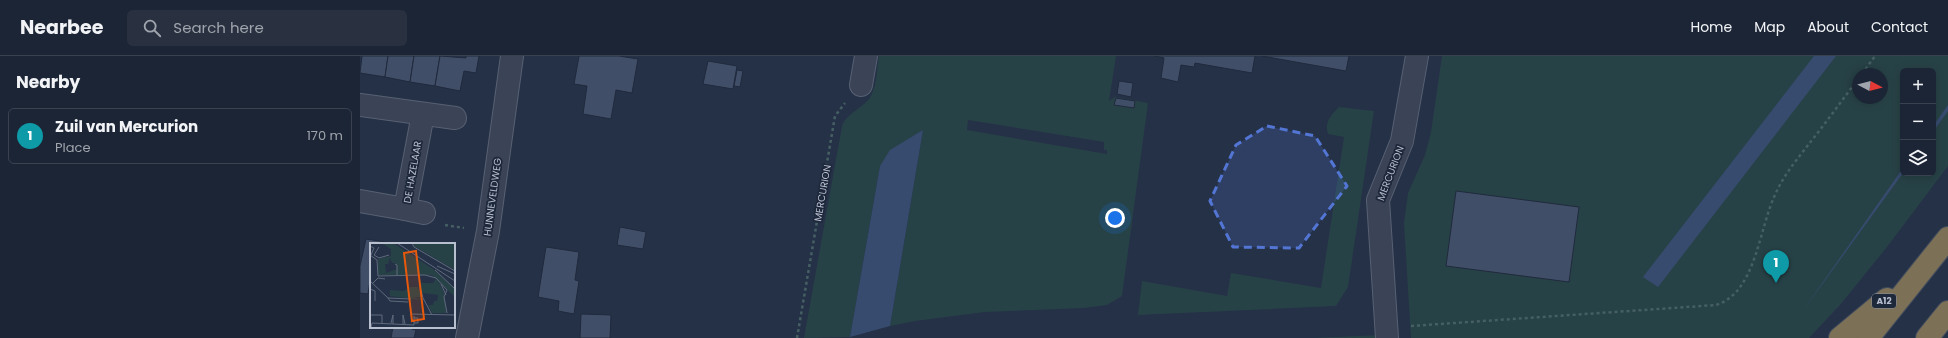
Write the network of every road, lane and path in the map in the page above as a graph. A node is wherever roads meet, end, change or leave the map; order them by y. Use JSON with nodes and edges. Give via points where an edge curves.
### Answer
{"nodes":[{"id":1,"x":512,"y":56,"type":"edge"},
{"id":2,"x":866,"y":56,"type":"edge"},
{"id":3,"x":1417,"y":56,"type":"edge"},
{"id":4,"x":1875,"y":56,"type":"edge"},
{"id":5,"x":1866,"y":68,"type":"edge"},
{"id":6,"x":861,"y":84,"type":"joint"},
{"id":7,"x":1852,"y":87,"type":"edge"},
{"id":8,"x":360,"y":105,"type":"edge"},
{"id":9,"x":422,"y":114,"type":"junction"},
{"id":10,"x":455,"y":118,"type":"dead end"},
{"id":11,"x":360,"y":202,"type":"edge"},
{"id":12,"x":415,"y":211,"type":"junction"},
{"id":13,"x":488,"y":231,"type":"junction"},
{"id":14,"x":1948,"y":238,"type":"edge"},
{"id":15,"x":1928,"y":264,"type":"junction"},
{"id":16,"x":1948,"y":312,"type":"edge"},
{"id":17,"x":1386,"y":333,"type":"edge"},
{"id":18,"x":467,"y":338,"type":"edge"},
{"id":19,"x":797,"y":338,"type":"edge"},
{"id":20,"x":1840,"y":338,"type":"edge"},
{"id":21,"x":1868,"y":338,"type":"edge"},
{"id":22,"x":1927,"y":338,"type":"edge"}],
"edges":[{"from":1,"to":13,"type":"street","name":"HUNNEVELDWEG"},
{"from":2,"to":6,"type":"street"},
{"from":3,"to":17,"type":"street","name":"MERCURION","via":[[1402,141],[1378,200]]},
{"from":4,"to":5,"type":"path"},
{"from":6,"to":19,"type":"path","name":"MERCURION","via":[[835,116]]},
{"from":7,"to":17,"type":"path","via":[[1786,174],[1775,195],[1746,277],[1738,291],[1725,302],[1716,305]]},
{"from":8,"to":9,"type":"street"},
{"from":9,"to":10,"type":"street"},
{"from":9,"to":12,"type":"street","name":"DE HAZELAAR"},
{"from":11,"to":12,"type":"street","name":"DE HAZELAAR"},
{"from":12,"to":13,"type":"path","via":[[432,223]]},
{"from":13,"to":18,"type":"street","name":"HUNNEVELDWEG"},
{"from":14,"to":15,"type":"highway","number":"A12"},
{"from":15,"to":20,"type":"highway","number":"A12"},
{"from":15,"to":21,"type":"highway","number":"A12"},
{"from":16,"to":22,"type":"highway"}]}
